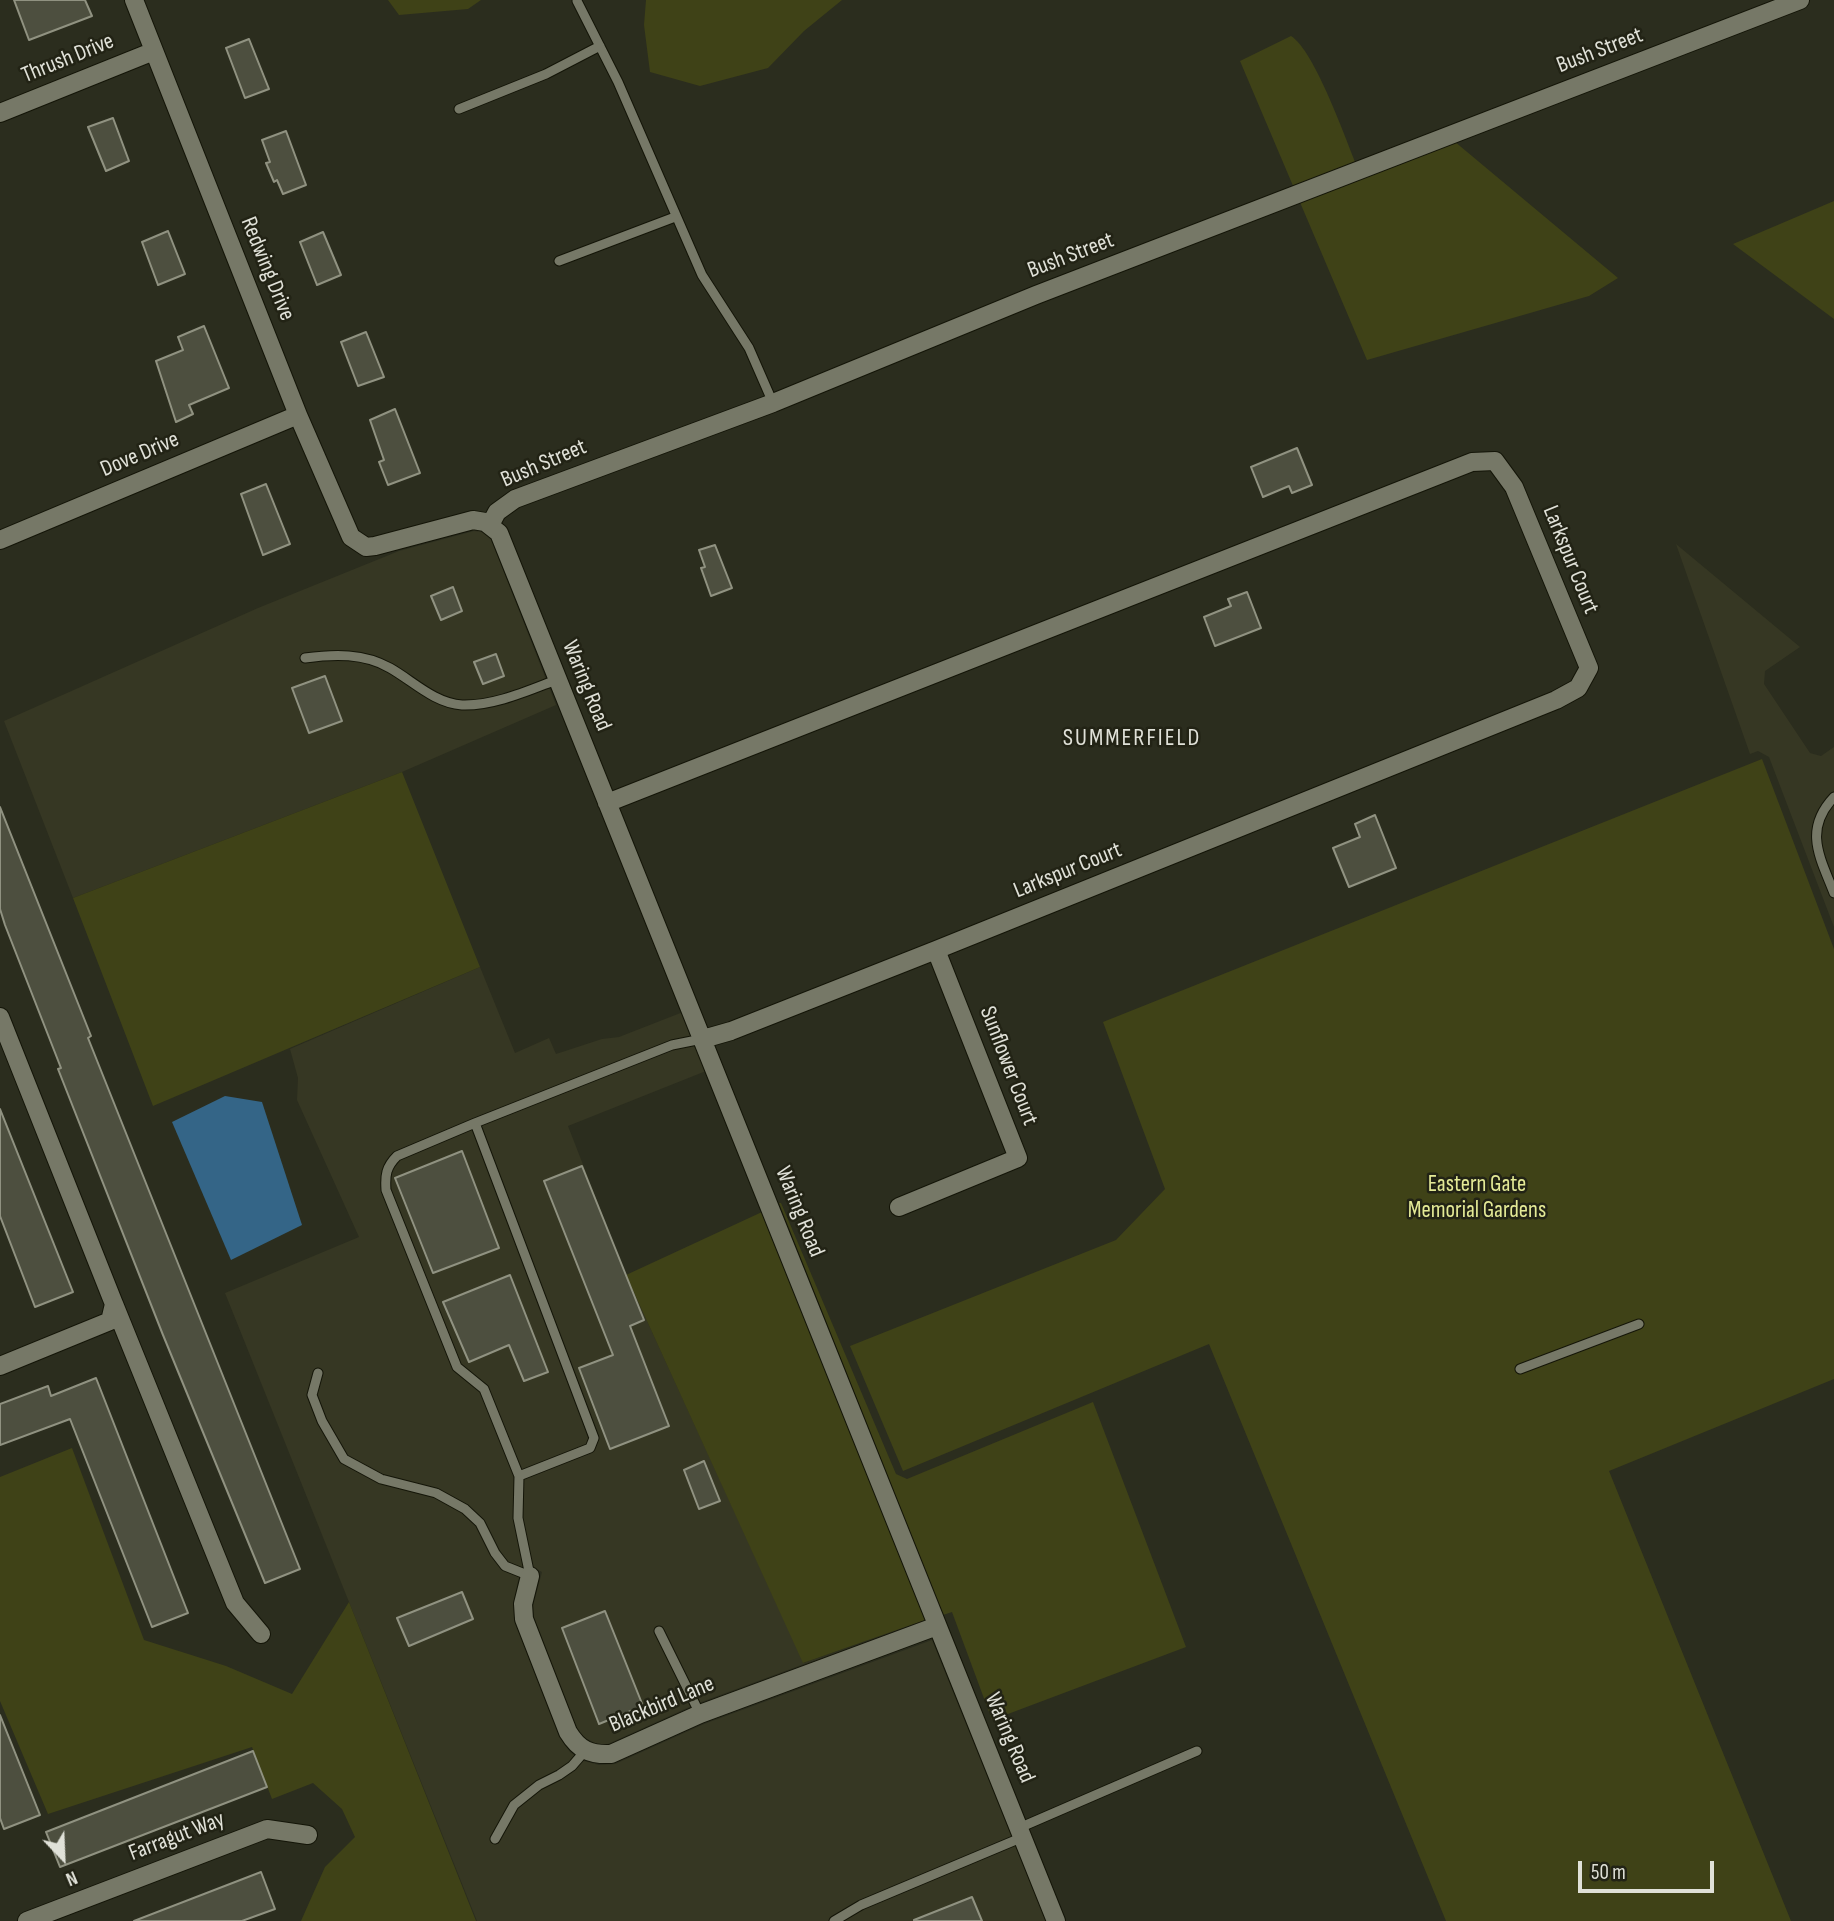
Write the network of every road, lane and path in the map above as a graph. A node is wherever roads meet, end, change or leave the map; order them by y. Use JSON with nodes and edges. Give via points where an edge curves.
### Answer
{"nodes":[{"id":1,"x":134,"y":0,"type":"edge"},
{"id":2,"x":1800,"y":0,"type":"edge"},
{"id":3,"x":577,"y":1,"type":"edge"},
{"id":4,"x":600,"y":46,"type":"junction"},
{"id":5,"x":154,"y":51,"type":"junction"},
{"id":6,"x":458,"y":109,"type":"dead end"},
{"id":7,"x":0,"y":113,"type":"edge"},
{"id":8,"x":674,"y":217,"type":"junction"},
{"id":9,"x":559,"y":261,"type":"dead end"},
{"id":10,"x":774,"y":403,"type":"junction"},
{"id":11,"x":298,"y":415,"type":"junction"},
{"id":12,"x":490,"y":524,"type":"junction"},
{"id":13,"x":0,"y":540,"type":"edge"},
{"id":14,"x":306,"y":658,"type":"dead end"},
{"id":15,"x":556,"y":680,"type":"junction"},
{"id":16,"x":1834,"y":797,"type":"edge"},
{"id":17,"x":607,"y":803,"type":"junction"},
{"id":18,"x":1834,"y":893,"type":"edge"},
{"id":19,"x":936,"y":950,"type":"junction"},
{"id":20,"x":0,"y":1017,"type":"edge"},
{"id":21,"x":703,"y":1039,"type":"junction"},
{"id":22,"x":475,"y":1124,"type":"junction"},
{"id":23,"x":899,"y":1207,"type":"dead end"},
{"id":24,"x":114,"y":1304,"type":"junction"},
{"id":25,"x":1639,"y":1324,"type":"dead end"},
{"id":26,"x":0,"y":1366,"type":"edge"},
{"id":27,"x":1520,"y":1370,"type":"dead end"},
{"id":28,"x":318,"y":1373,"type":"dead end"},
{"id":29,"x":519,"y":1476,"type":"junction"},
{"id":30,"x":530,"y":1576,"type":"junction"},
{"id":31,"x":937,"y":1626,"type":"junction"},
{"id":32,"x":659,"y":1631,"type":"dead end"},
{"id":33,"x":261,"y":1634,"type":"dead end"},
{"id":34,"x":700,"y":1714,"type":"junction"},
{"id":35,"x":585,"y":1751,"type":"junction"},
{"id":36,"x":1197,"y":1751,"type":"dead end"},
{"id":37,"x":1021,"y":1832,"type":"junction"},
{"id":38,"x":308,"y":1835,"type":"dead end"},
{"id":39,"x":495,"y":1839,"type":"dead end"},
{"id":40,"x":27,"y":1921,"type":"edge"},
{"id":41,"x":834,"y":1921,"type":"edge"},
{"id":42,"x":1056,"y":1921,"type":"edge"}],
"edges":[{"from":1,"to":5,"type":"street","name":"Redwing Drive"},
{"from":2,"to":10,"type":"street","name":"Bush Street","via":[[1036,295]]},
{"from":3,"to":4,"type":"lane"},
{"from":4,"to":6,"type":"lane","via":[[546,74]]},
{"from":4,"to":8,"type":"lane"},
{"from":5,"to":7,"type":"street","name":"Thrush Drive"},
{"from":5,"to":11,"type":"street","name":"Redwing Drive"},
{"from":8,"to":9,"type":"lane"},
{"from":8,"to":10,"type":"lane","via":[[716,300],[749,348]]},
{"from":10,"to":12,"type":"street","name":"Bush Street","via":[[515,499],[497,512]]},
{"from":11,"to":12,"type":"street","name":"Redwing Drive","via":[[351,537],[366,547],[472,520]]},
{"from":11,"to":13,"type":"street","name":"Dove Drive"},
{"from":12,"to":15,"type":"street","name":"Waring Road","via":[[499,533]]},
{"from":14,"to":15,"type":"lane","via":[[334,654],[380,663],[442,701],[460,705],[498,700]]},
{"from":15,"to":17,"type":"street","name":"Waring Road"},
{"from":16,"to":18,"type":"lane","via":[[1816,826],[1815,841]]},
{"from":17,"to":19,"type":"street","name":"Larkspur Court","via":[[1472,462],[1494,461],[1514,487],[1589,668],[1578,688]]},
{"from":17,"to":21,"type":"street","name":"Waring Road"},
{"from":19,"to":21,"type":"street","name":"Larkspur Court"},
{"from":19,"to":23,"type":"street","name":"Sunflower Court","via":[[1018,1158]]},
{"from":20,"to":24,"type":"street"},
{"from":21,"to":22,"type":"lane","via":[[672,1045]]},
{"from":21,"to":31,"type":"street","name":"Waring Road"},
{"from":22,"to":29,"type":"lane","via":[[594,1438],[590,1448]]},
{"from":22,"to":29,"type":"lane","via":[[397,1156],[388,1165],[386,1190],[457,1367],[484,1388]]},
{"from":24,"to":26,"type":"street","via":[[110,1321]]},
{"from":24,"to":33,"type":"street","via":[[235,1603]]},
{"from":25,"to":27,"type":"lane"},
{"from":28,"to":30,"type":"lane","via":[[313,1395],[344,1459],[381,1479],[436,1493],[465,1509],[480,1523],[505,1566]]},
{"from":29,"to":30,"type":"lane","via":[[518,1518]]},
{"from":30,"to":35,"type":"street","name":"Blackbird Lane","via":[[524,1619],[568,1732]]},
{"from":31,"to":34,"type":"street","name":"Blackbird Lane"},
{"from":31,"to":37,"type":"street","name":"Waring Road"},
{"from":32,"to":34,"type":"lane"},
{"from":34,"to":35,"type":"street","name":"Blackbird Lane","via":[[611,1754]]},
{"from":35,"to":39,"type":"lane","via":[[572,1766],[514,1805]]},
{"from":36,"to":37,"type":"lane"},
{"from":37,"to":41,"type":"lane"},
{"from":37,"to":42,"type":"street","name":"Waring Road"},
{"from":38,"to":40,"type":"street","name":"Farragut Way","via":[[267,1829]]}]}
